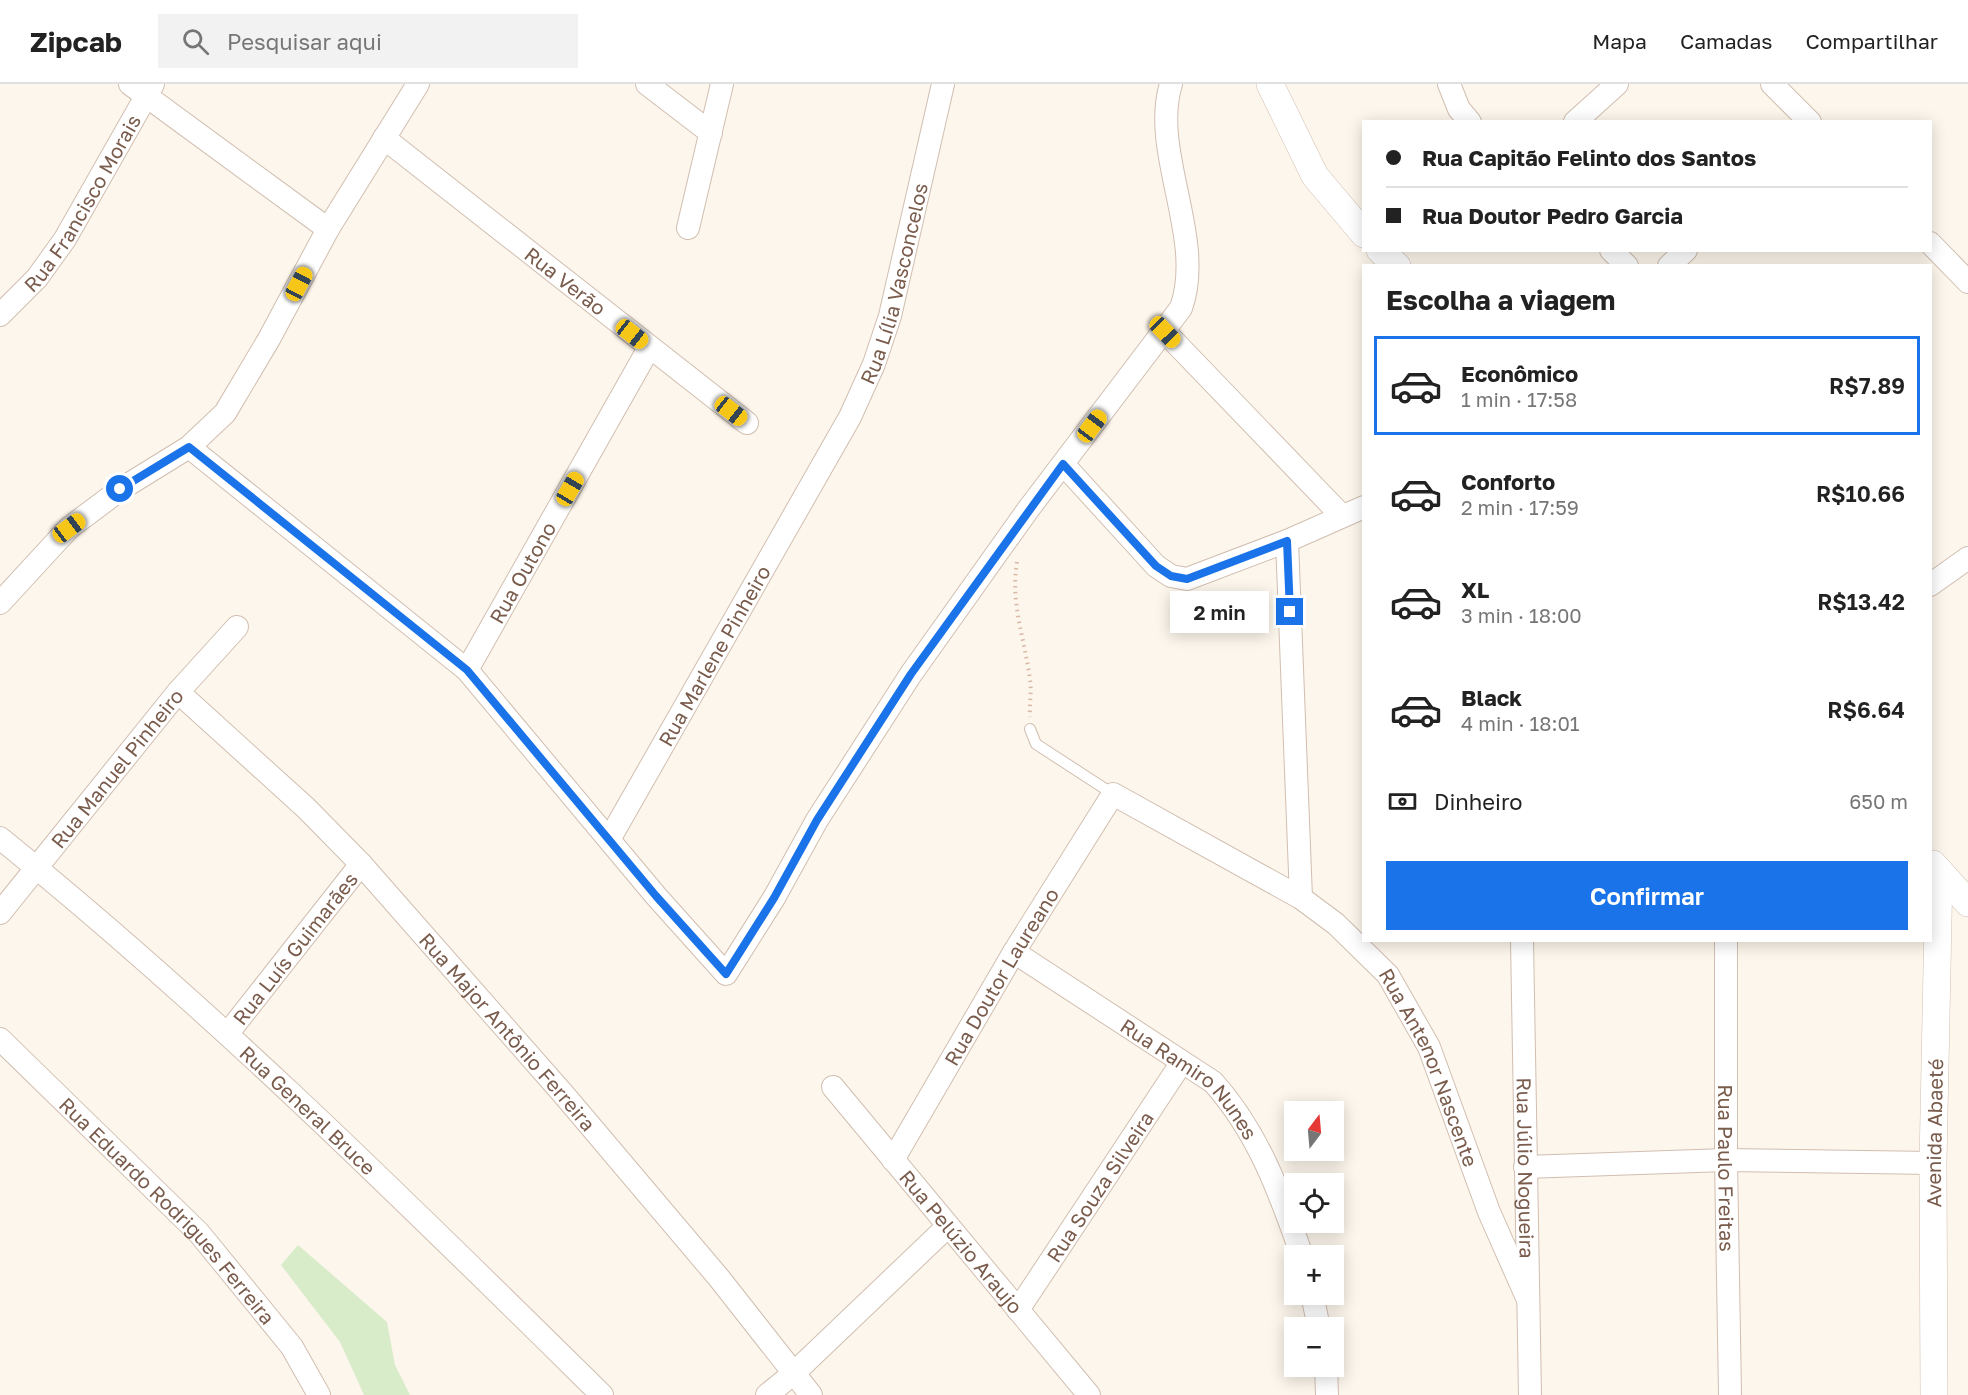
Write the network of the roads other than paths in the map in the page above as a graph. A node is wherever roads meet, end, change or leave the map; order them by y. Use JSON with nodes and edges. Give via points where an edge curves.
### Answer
{"nodes":[{"id":1,"x":418,"y":84,"type":"edge"},
{"id":2,"x":647,"y":84,"type":"edge"},
{"id":3,"x":722,"y":84,"type":"edge"},
{"id":4,"x":943,"y":84,"type":"edge"},
{"id":5,"x":1171,"y":84,"type":"edge"},
{"id":6,"x":1270,"y":84,"type":"edge"},
{"id":7,"x":1449,"y":84,"type":"edge"},
{"id":8,"x":1617,"y":84,"type":"edge"},
{"id":9,"x":1772,"y":84,"type":"edge"},
{"id":10,"x":143,"y":88,"type":"edge"},
{"id":11,"x":1468,"y":120,"type":"edge"},
{"id":12,"x":1577,"y":120,"type":"edge"},
{"id":13,"x":1808,"y":120,"type":"edge"},
{"id":14,"x":711,"y":133,"type":"junction"},
{"id":15,"x":384,"y":138,"type":"junction"},
{"id":16,"x":688,"y":228,"type":"dead end"},
{"id":17,"x":328,"y":229,"type":"junction"},
{"id":18,"x":1362,"y":232,"type":"edge"},
{"id":19,"x":1382,"y":252,"type":"edge"},
{"id":20,"x":1613,"y":252,"type":"edge"},
{"id":21,"x":1684,"y":252,"type":"edge"},
{"id":22,"x":1932,"y":254,"type":"edge"},
{"id":23,"x":1395,"y":264,"type":"edge"},
{"id":24,"x":1625,"y":264,"type":"edge"},
{"id":25,"x":1671,"y":264,"type":"edge"},
{"id":26,"x":1968,"y":282,"type":"edge"},
{"id":27,"x":0,"y":315,"type":"edge"},
{"id":28,"x":1165,"y":332,"type":"junction"},
{"id":29,"x":650,"y":348,"type":"junction"},
{"id":30,"x":747,"y":423,"type":"dead end"},
{"id":31,"x":189,"y":447,"type":"junction"},
{"id":32,"x":1063,"y":464,"type":"junction"},
{"id":33,"x":818,"y":473,"type":"joint"},
{"id":34,"x":1362,"y":508,"type":"edge"},
{"id":35,"x":1342,"y":516,"type":"junction"},
{"id":36,"x":1287,"y":541,"type":"junction"},
{"id":37,"x":1968,"y":558,"type":"edge"},
{"id":38,"x":1932,"y":584,"type":"edge"},
{"id":39,"x":0,"y":603,"type":"edge"},
{"id":40,"x":237,"y":627,"type":"dead end"},
{"id":41,"x":467,"y":670,"type":"junction"},
{"id":42,"x":178,"y":692,"type":"junction"},
{"id":43,"x":1030,"y":729,"type":"road end"},
{"id":44,"x":1113,"y":794,"type":"junction"},
{"id":45,"x":0,"y":838,"type":"edge"},
{"id":46,"x":610,"y":838,"type":"junction"},
{"id":47,"x":361,"y":864,"type":"junction"},
{"id":48,"x":1935,"y":866,"type":"edge"},
{"id":49,"x":38,"y":868,"type":"junction"},
{"id":50,"x":1301,"y":898,"type":"junction"},
{"id":51,"x":1968,"y":903,"type":"edge"},
{"id":52,"x":0,"y":913,"type":"edge"},
{"id":53,"x":1522,"y":942,"type":"edge"},
{"id":54,"x":1726,"y":942,"type":"edge"},
{"id":55,"x":1014,"y":952,"type":"junction"},
{"id":56,"x":228,"y":1033,"type":"junction"},
{"id":57,"x":0,"y":1039,"type":"edge"},
{"id":58,"x":1182,"y":1062,"type":"junction"},
{"id":59,"x":833,"y":1087,"type":"dead end"},
{"id":60,"x":893,"y":1160,"type":"junction"},
{"id":61,"x":1726,"y":1160,"type":"junction"},
{"id":62,"x":1933,"y":1163,"type":"junction"},
{"id":63,"x":1525,"y":1167,"type":"junction"},
{"id":64,"x":948,"y":1226,"type":"junction"},
{"id":65,"x":1298,"y":1245,"type":"edge"},
{"id":66,"x":1528,"y":1300,"type":"junction"},
{"id":67,"x":1018,"y":1310,"type":"junction"},
{"id":68,"x":794,"y":1373,"type":"junction"},
{"id":69,"x":1326,"y":1377,"type":"edge"},
{"id":70,"x":312,"y":1392,"type":"edge"},
{"id":71,"x":602,"y":1395,"type":"edge"},
{"id":72,"x":766,"y":1395,"type":"edge"},
{"id":73,"x":811,"y":1395,"type":"edge"},
{"id":74,"x":1089,"y":1395,"type":"edge"},
{"id":75,"x":1327,"y":1395,"type":"edge"},
{"id":76,"x":1530,"y":1395,"type":"edge"},
{"id":77,"x":1730,"y":1395,"type":"edge"},
{"id":78,"x":1934,"y":1395,"type":"edge"}],
"edges":[{"from":1,"to":15,"type":"street"},
{"from":2,"to":14,"type":"street"},
{"from":3,"to":14,"type":"street"},
{"from":4,"to":33,"type":"street","name":"Rua Lília Vasconcelos","via":[[890,316],[850,417]]},
{"from":5,"to":28,"type":"street","via":[[1168,134],[1189,267],[1181,308]]},
{"from":6,"to":18,"type":"street","via":[[1315,176]]},
{"from":7,"to":11,"type":"street","via":[[1459,110]]},
{"from":8,"to":12,"type":"street"},
{"from":9,"to":13,"type":"street"},
{"from":10,"to":17,"type":"street"},
{"from":10,"to":27,"type":"street","name":"Rua Francisco Morais","via":[[65,239],[37,278]]},
{"from":14,"to":16,"type":"street"},
{"from":15,"to":17,"type":"street"},
{"from":15,"to":29,"type":"street","name":"Rua Verão"},
{"from":17,"to":31,"type":"street","via":[[225,413]]},
{"from":19,"to":23,"type":"street"},
{"from":20,"to":24,"type":"street"},
{"from":21,"to":25,"type":"street"},
{"from":22,"to":26,"type":"street"},
{"from":28,"to":32,"type":"street"},
{"from":28,"to":35,"type":"street"},
{"from":29,"to":30,"type":"street","name":"Rua Verão"},
{"from":29,"to":41,"type":"street","name":"Rua Outono"},
{"from":31,"to":39,"type":"street","via":[[120,489],[69,528]]},
{"from":31,"to":41,"type":"street"},
{"from":32,"to":36,"type":"street","via":[[1156,566],[1171,576],[1187,579]]},
{"from":32,"to":46,"type":"street","via":[[911,674],[817,820],[726,974]]},
{"from":33,"to":46,"type":"street","name":"Rua Marlene Pinheiro"},
{"from":34,"to":35,"type":"street"},
{"from":35,"to":36,"type":"street"},
{"from":36,"to":50,"type":"street"},
{"from":37,"to":38,"type":"street"},
{"from":40,"to":42,"type":"street","name":"Rua Manuel Pinheiro"},
{"from":41,"to":46,"type":"street"},
{"from":42,"to":47,"type":"street","name":"Rua Major Antônio Ferreira","via":[[306,808]]},
{"from":42,"to":49,"type":"street","name":"Rua Manuel Pinheiro"},
{"from":43,"to":44,"type":"lane","via":[[1036,744]]},
{"from":44,"to":50,"type":"street","name":"Rua Antenor Nascente"},
{"from":44,"to":55,"type":"street","name":"Rua Doutor Laureano"},
{"from":45,"to":49,"type":"street","name":"Rua General Bruce"},
{"from":47,"to":56,"type":"street","name":"Rua Luís Guimarães"},
{"from":47,"to":68,"type":"street","name":"Rua Major Antônio Ferreira","via":[[580,1114]]},
{"from":48,"to":51,"type":"street"},
{"from":48,"to":62,"type":"street","name":"Avenida Abaeté"},
{"from":49,"to":52,"type":"street","name":"Rua Manuel Pinheiro"},
{"from":49,"to":56,"type":"street","name":"Rua General Bruce"},
{"from":50,"to":66,"type":"street","name":"Rua Antenor Nascente","via":[[1370,954],[1407,1003],[1429,1047],[1488,1212]]},
{"from":53,"to":63,"type":"street","name":"Rua Júlio Nogueira"},
{"from":54,"to":61,"type":"street","name":"Rua Paulo Freitas"},
{"from":55,"to":58,"type":"street","name":"Rua Ramiro Nunes"},
{"from":55,"to":60,"type":"street","name":"Rua Doutor Laureano"},
{"from":56,"to":71,"type":"street","name":"Rua General Bruce"},
{"from":57,"to":70,"type":"street","name":"Rua Eduardo Rodrigues Ferreira","via":[[199,1233],[292,1347]]},
{"from":58,"to":65,"type":"street","name":"Rua Ramiro Nunes","via":[[1213,1082],[1236,1108],[1259,1147]]},
{"from":58,"to":67,"type":"street","name":"Rua Souza Silveira"},
{"from":59,"to":60,"type":"street","name":"Rua Pelúzio Araujo"},
{"from":60,"to":64,"type":"street","name":"Rua Pelúzio Araujo"},
{"from":61,"to":62,"type":"street"},
{"from":61,"to":63,"type":"street"},
{"from":61,"to":77,"type":"street","name":"Rua Paulo Freitas"},
{"from":62,"to":78,"type":"street","name":"Avenida Abaeté"},
{"from":63,"to":66,"type":"street","name":"Rua Júlio Nogueira"},
{"from":64,"to":67,"type":"street","name":"Rua Pelúzio Araujo"},
{"from":64,"to":68,"type":"street"},
{"from":66,"to":76,"type":"street","name":"Rua Júlio Nogueira"},
{"from":67,"to":74,"type":"street","name":"Rua Pelúzio Araujo"},
{"from":68,"to":72,"type":"street"},
{"from":68,"to":73,"type":"street","name":"Rua Major Antônio Ferreira"},
{"from":69,"to":75,"type":"street"}]}
